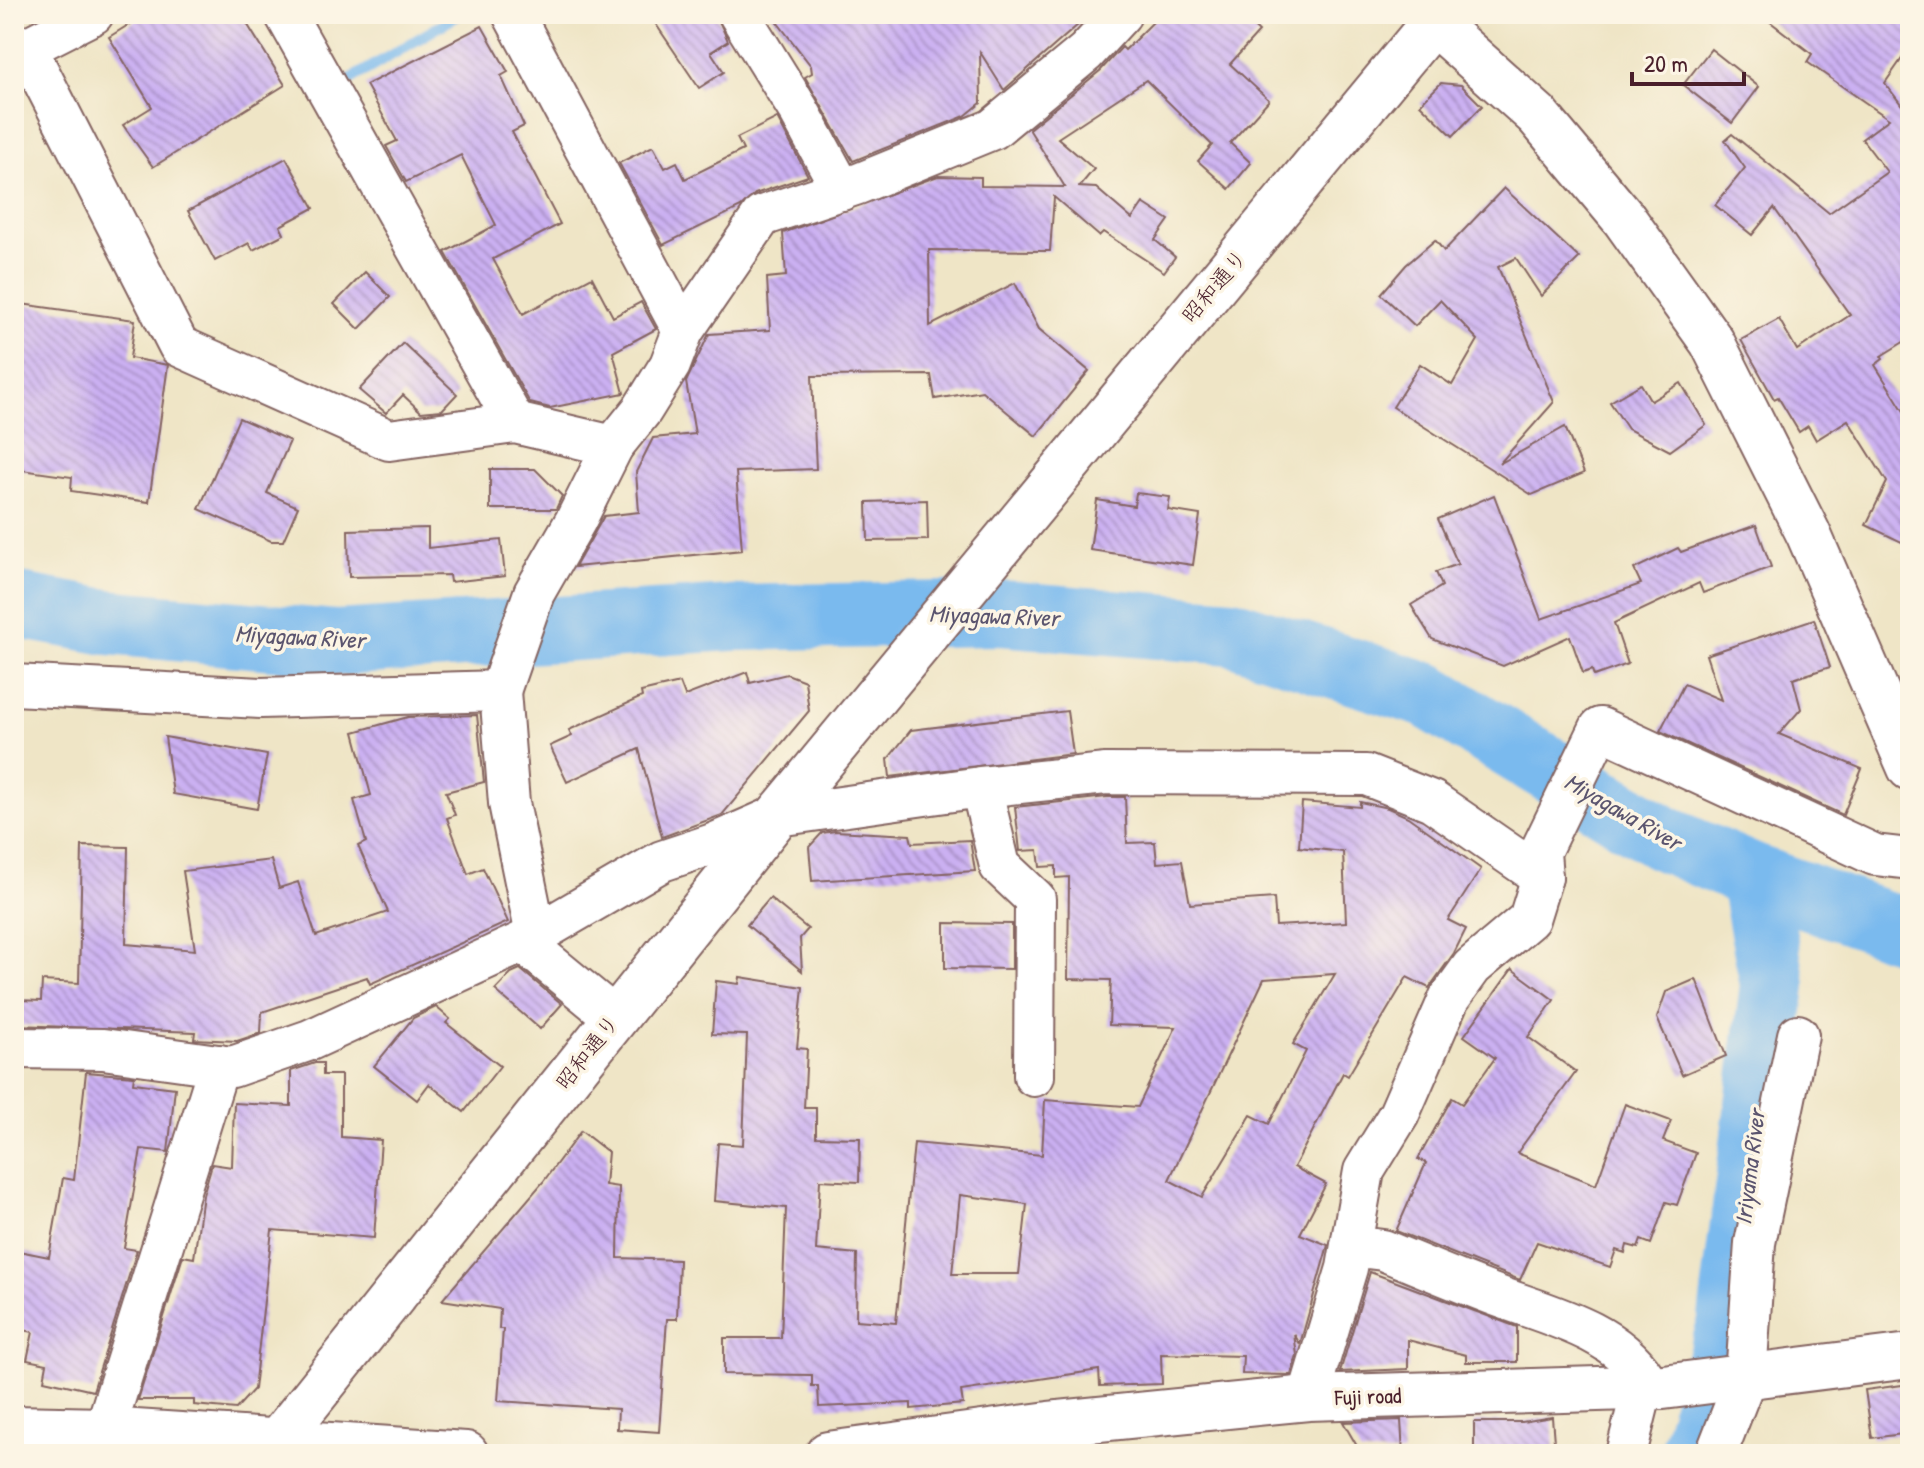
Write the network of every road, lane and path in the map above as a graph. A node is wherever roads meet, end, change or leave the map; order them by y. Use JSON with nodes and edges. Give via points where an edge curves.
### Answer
{"nodes":[{"id":1,"x":93,"y":14,"type":"edge"},
{"id":2,"x":285,"y":14,"type":"edge"},
{"id":3,"x":513,"y":14,"type":"edge"},
{"id":4,"x":739,"y":14,"type":"edge"},
{"id":5,"x":1121,"y":14,"type":"edge"},
{"id":6,"x":1432,"y":16,"type":"edge"},
{"id":7,"x":20,"y":48,"type":"edge"},
{"id":8,"x":842,"y":190,"type":"junction"},
{"id":9,"x":683,"y":331,"type":"junction"},
{"id":10,"x":515,"y":423,"type":"junction"},
{"id":11,"x":613,"y":446,"type":"junction"},
{"id":12,"x":14,"y":685,"type":"edge"},
{"id":13,"x":501,"y":685,"type":"junction"},
{"id":14,"x":1910,"y":768,"type":"edge"},
{"id":15,"x":981,"y":787,"type":"junction"},
{"id":16,"x":777,"y":816,"type":"junction"},
{"id":17,"x":1910,"y":859,"type":"edge"},
{"id":18,"x":1541,"y":865,"type":"junction"},
{"id":19,"x":530,"y":939,"type":"junction"},
{"id":20,"x":614,"y":1017,"type":"junction"},
{"id":21,"x":1798,"y":1035,"type":"dead end"},
{"id":22,"x":14,"y":1048,"type":"edge"},
{"id":23,"x":219,"y":1065,"type":"junction"},
{"id":24,"x":1034,"y":1076,"type":"dead end"},
{"id":25,"x":1351,"y":1246,"type":"junction"},
{"id":26,"x":1910,"y":1356,"type":"edge"},
{"id":27,"x":1737,"y":1378,"type":"junction"},
{"id":28,"x":1652,"y":1387,"type":"junction"},
{"id":29,"x":1308,"y":1398,"type":"junction"},
{"id":30,"x":14,"y":1428,"type":"edge"},
{"id":31,"x":105,"y":1430,"type":"junction"},
{"id":32,"x":277,"y":1442,"type":"junction"},
{"id":33,"x":466,"y":1454,"type":"edge"},
{"id":34,"x":828,"y":1454,"type":"edge"},
{"id":35,"x":1626,"y":1454,"type":"edge"},
{"id":36,"x":1716,"y":1454,"type":"edge"}],
"edges":[{"from":1,"to":7,"type":"street"},
{"from":2,"to":10,"type":"street"},
{"from":3,"to":9,"type":"street"},
{"from":4,"to":8,"type":"street"},
{"from":5,"to":8,"type":"street","via":[[1086,52],[993,129]]},
{"from":6,"to":14,"type":"main road","via":[[1537,115],[1624,219],[1712,342],[1808,533]]},
{"from":6,"to":16,"type":"main road","name":"昭和通り"},
{"from":7,"to":10,"type":"street","via":[[179,346],[389,440]]},
{"from":8,"to":9,"type":"street","via":[[762,216]]},
{"from":9,"to":11,"type":"street","via":[[670,365]]},
{"from":10,"to":11,"type":"street"},
{"from":11,"to":13,"type":"street","via":[[534,593]]},
{"from":12,"to":13,"type":"street","via":[[261,698]]},
{"from":13,"to":19,"type":"street","via":[[509,803]]},
{"from":15,"to":16,"type":"street"},
{"from":15,"to":18,"type":"street","via":[[1106,774],[1366,775],[1432,801]]},
{"from":15,"to":24,"type":"street","via":[[1000,866],[1035,899]]},
{"from":16,"to":19,"type":"street","via":[[662,861]]},
{"from":16,"to":20,"type":"main road","name":"昭和通り"},
{"from":17,"to":18,"type":"street","via":[[1875,855],[1600,728]]},
{"from":18,"to":25,"type":"street","via":[[1529,919],[1472,967],[1449,999],[1399,1114],[1364,1171]]},
{"from":19,"to":20,"type":"street"},
{"from":19,"to":23,"type":"street","via":[[310,1040],[232,1067]]},
{"from":20,"to":32,"type":"main road","name":"昭和通り"},
{"from":21,"to":27,"type":"street","via":[[1755,1243]]},
{"from":22,"to":23,"type":"street","via":[[103,1049]]},
{"from":23,"to":31,"type":"street"},
{"from":25,"to":28,"type":"street","via":[[1383,1250],[1575,1325],[1612,1344]]},
{"from":25,"to":29,"type":"street"},
{"from":26,"to":27,"type":"main road","name":"Fuji road"},
{"from":27,"to":28,"type":"main road","name":"Fuji road"},
{"from":27,"to":36,"type":"street"},
{"from":28,"to":29,"type":"main road","name":"Fuji road"},
{"from":28,"to":35,"type":"street"},
{"from":29,"to":34,"type":"main road","name":"Fuji road","via":[[1049,1424]]},
{"from":30,"to":31,"type":"main road"},
{"from":31,"to":32,"type":"main road"},
{"from":32,"to":33,"type":"main road"}]}
